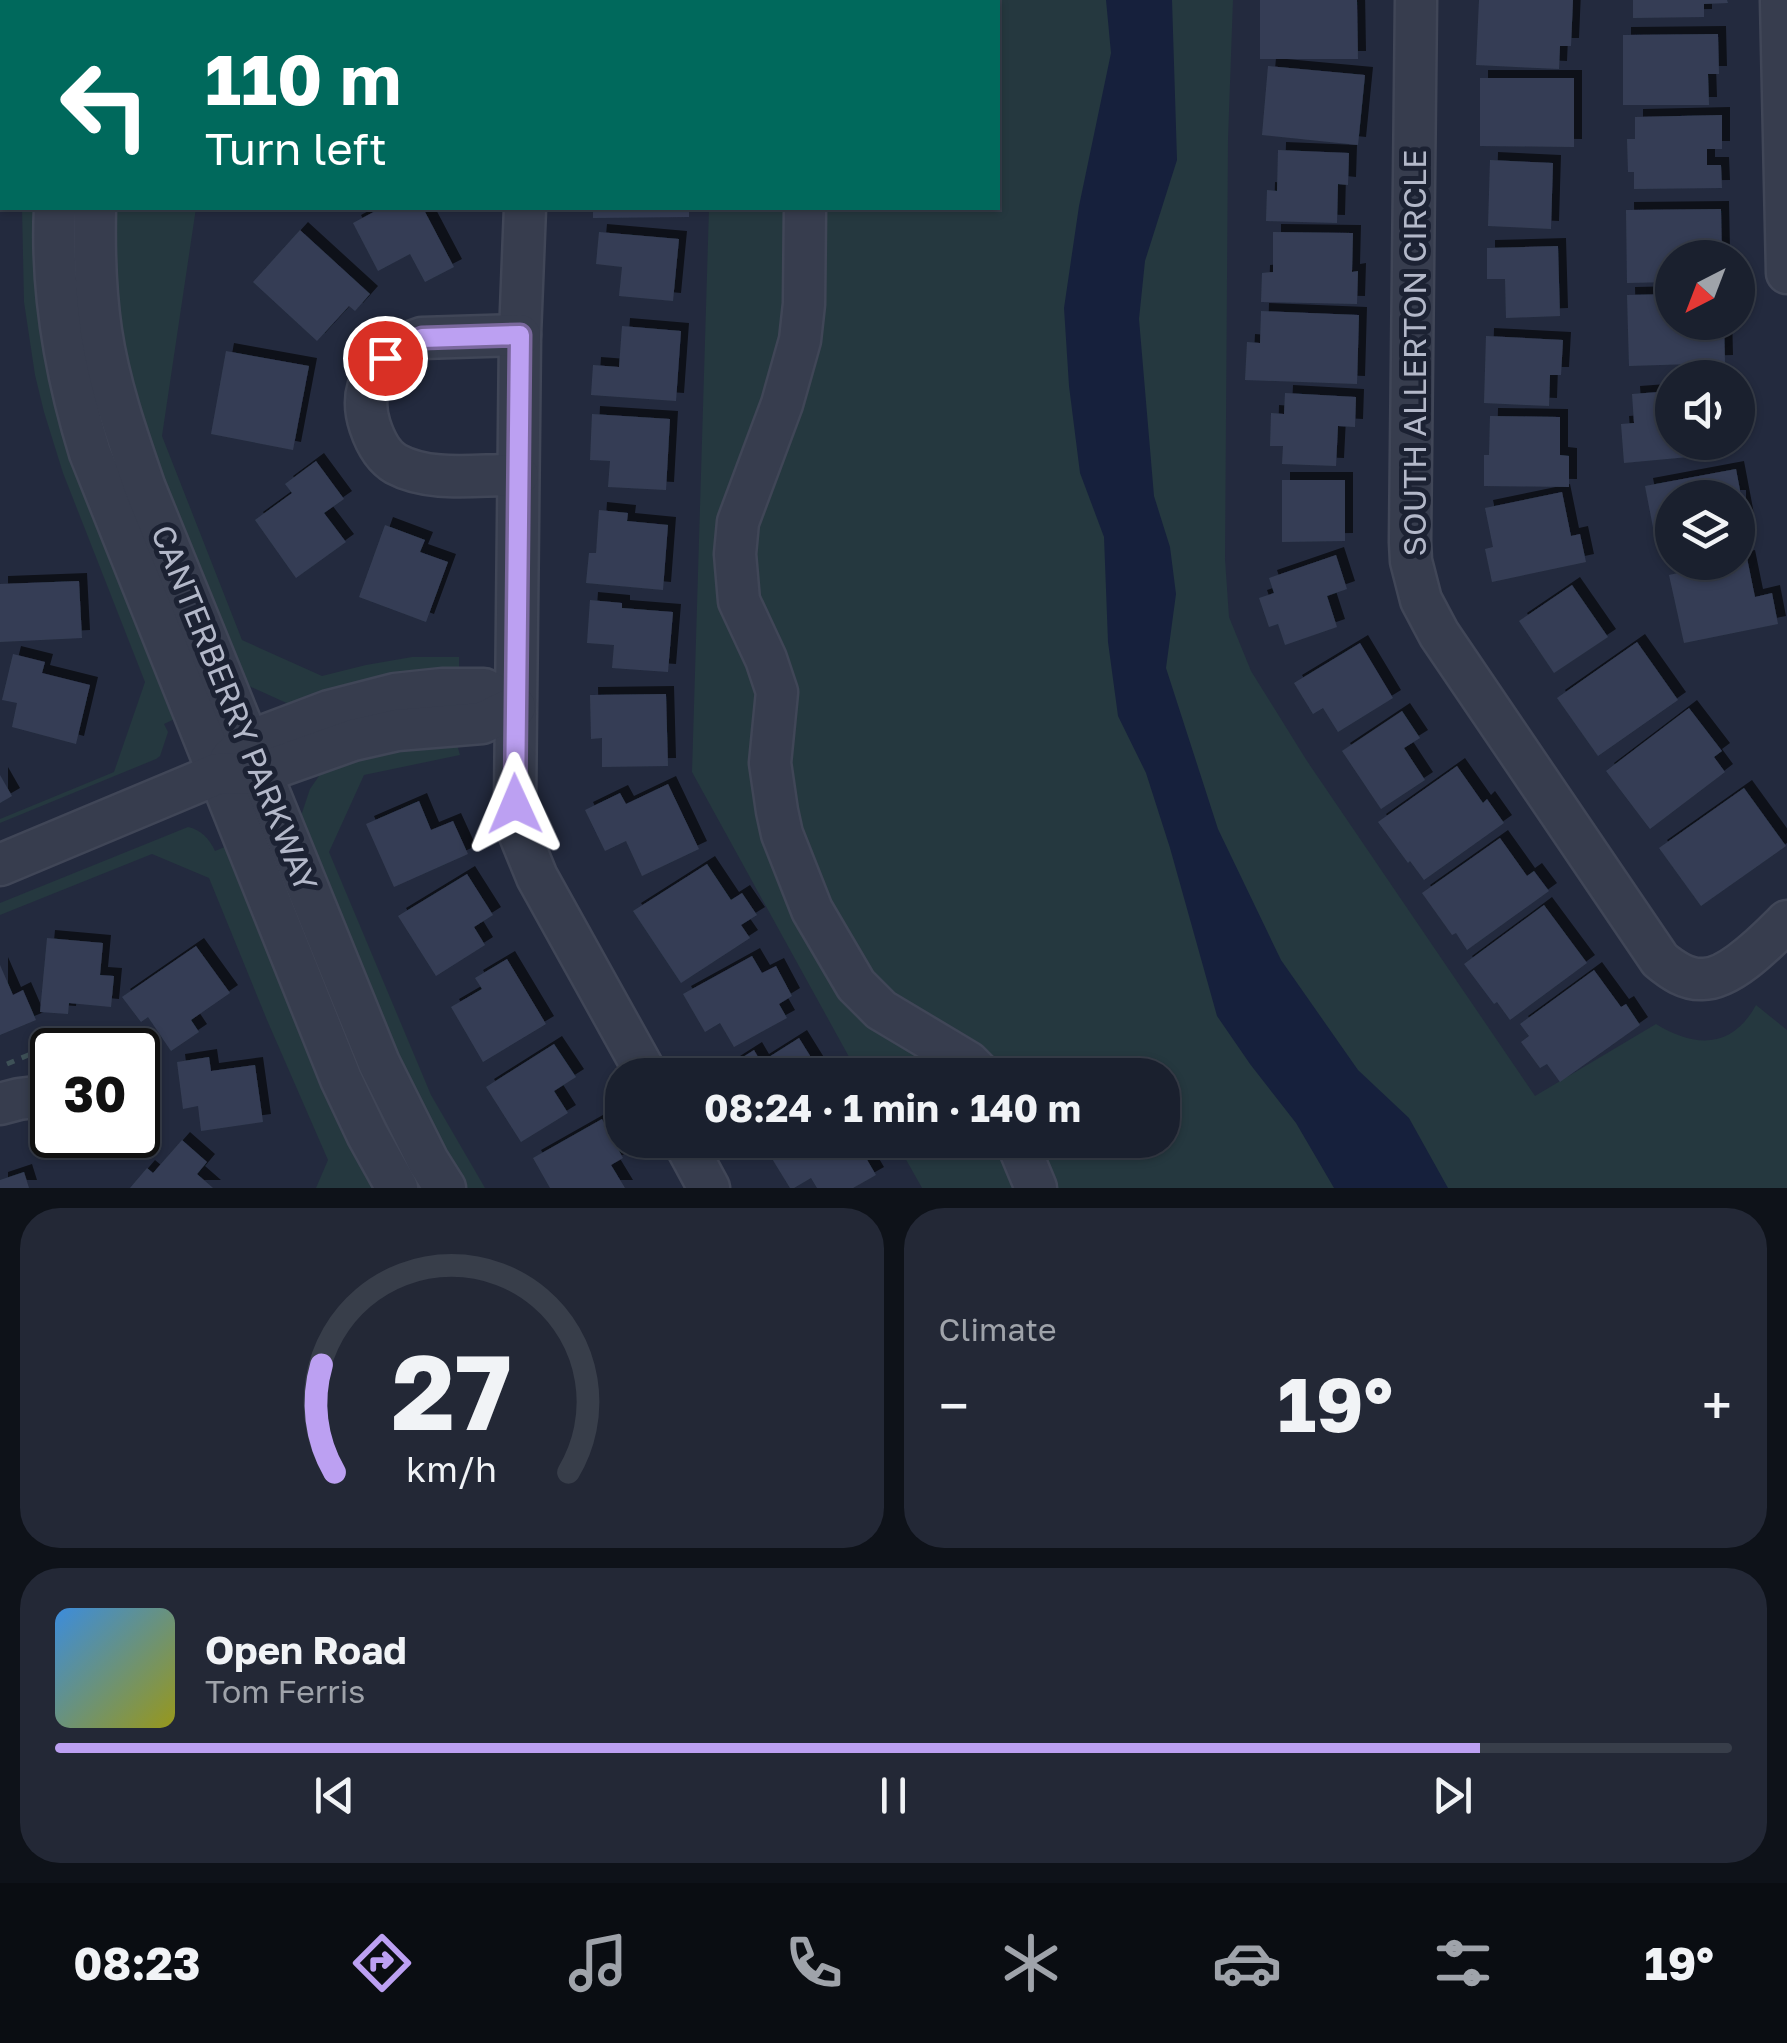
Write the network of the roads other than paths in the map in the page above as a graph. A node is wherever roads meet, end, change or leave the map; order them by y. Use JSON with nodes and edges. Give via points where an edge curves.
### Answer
{"nodes":[{"id":1,"x":1416,"y":0,"type":"edge"},
{"id":2,"x":1781,"y":0,"type":"edge"},
{"id":3,"x":55,"y":210,"type":"edge"},
{"id":4,"x":95,"y":210,"type":"edge"},
{"id":5,"x":524,"y":210,"type":"edge"},
{"id":6,"x":805,"y":210,"type":"edge"},
{"id":7,"x":1787,"y":273,"type":"edge"},
{"id":8,"x":520,"y":335,"type":"junction"},
{"id":9,"x":518,"y":474,"type":"junction"},
{"id":10,"x":514,"y":707,"type":"junction"},
{"id":11,"x":254,"y":757,"type":"junction"},
{"id":12,"x":217,"y":774,"type":"junction"},
{"id":13,"x":0,"y":864,"type":"edge"},
{"id":14,"x":1787,"y":922,"type":"edge"},
{"id":15,"x":638,"y":1058,"type":"edge"},
{"id":16,"x":961,"y":1058,"type":"edge"},
{"id":17,"x":0,"y":1104,"type":"edge"},
{"id":18,"x":30,"y":1104,"type":"edge"},
{"id":19,"x":693,"y":1158,"type":"edge"},
{"id":20,"x":1024,"y":1158,"type":"edge"},
{"id":21,"x":397,"y":1188,"type":"edge"},
{"id":22,"x":445,"y":1188,"type":"edge"},
{"id":23,"x":710,"y":1188,"type":"edge"},
{"id":24,"x":1036,"y":1188,"type":"edge"}],
"edges":[{"from":1,"to":14,"type":"street","name":"SOUTH ALLERTON CIRCLE","via":[[1410,542],[1421,600],[1660,960],[1682,976],[1716,977]]},
{"from":2,"to":7,"type":"street"},
{"from":3,"to":12,"type":"street","name":"CANTERBERRY PARKWAY","via":[[58,316],[76,409]]},
{"from":4,"to":11,"type":"street","name":"CANTERBERRY PARKWAY","via":[[97,300],[114,394]]},
{"from":5,"to":8,"type":"street"},
{"from":6,"to":16,"type":"street","via":[[800,340],[738,522],[735,554],[739,600],[777,692],[770,763],[776,811],[812,910],[856,986],[881,1010]]},
{"from":8,"to":9,"type":"street"},
{"from":8,"to":9,"type":"street","via":[[412,342],[370,377],[366,407],[374,439],[396,464],[436,475]]},
{"from":9,"to":10,"type":"street"},
{"from":10,"to":11,"type":"street","via":[[482,723],[410,728]]},
{"from":10,"to":15,"type":"street","via":[[515,804],[524,846]]},
{"from":11,"to":12,"type":"street"},
{"from":11,"to":22,"type":"street","name":"CANTERBERRY PARKWAY","via":[[379,1063]]},
{"from":12,"to":13,"type":"street"},
{"from":12,"to":21,"type":"street","name":"CANTERBERRY PARKWAY","via":[[341,1079]]},
{"from":17,"to":18,"type":"street","via":[[19,1098]]},
{"from":19,"to":23,"type":"street"},
{"from":20,"to":24,"type":"street"}]}
